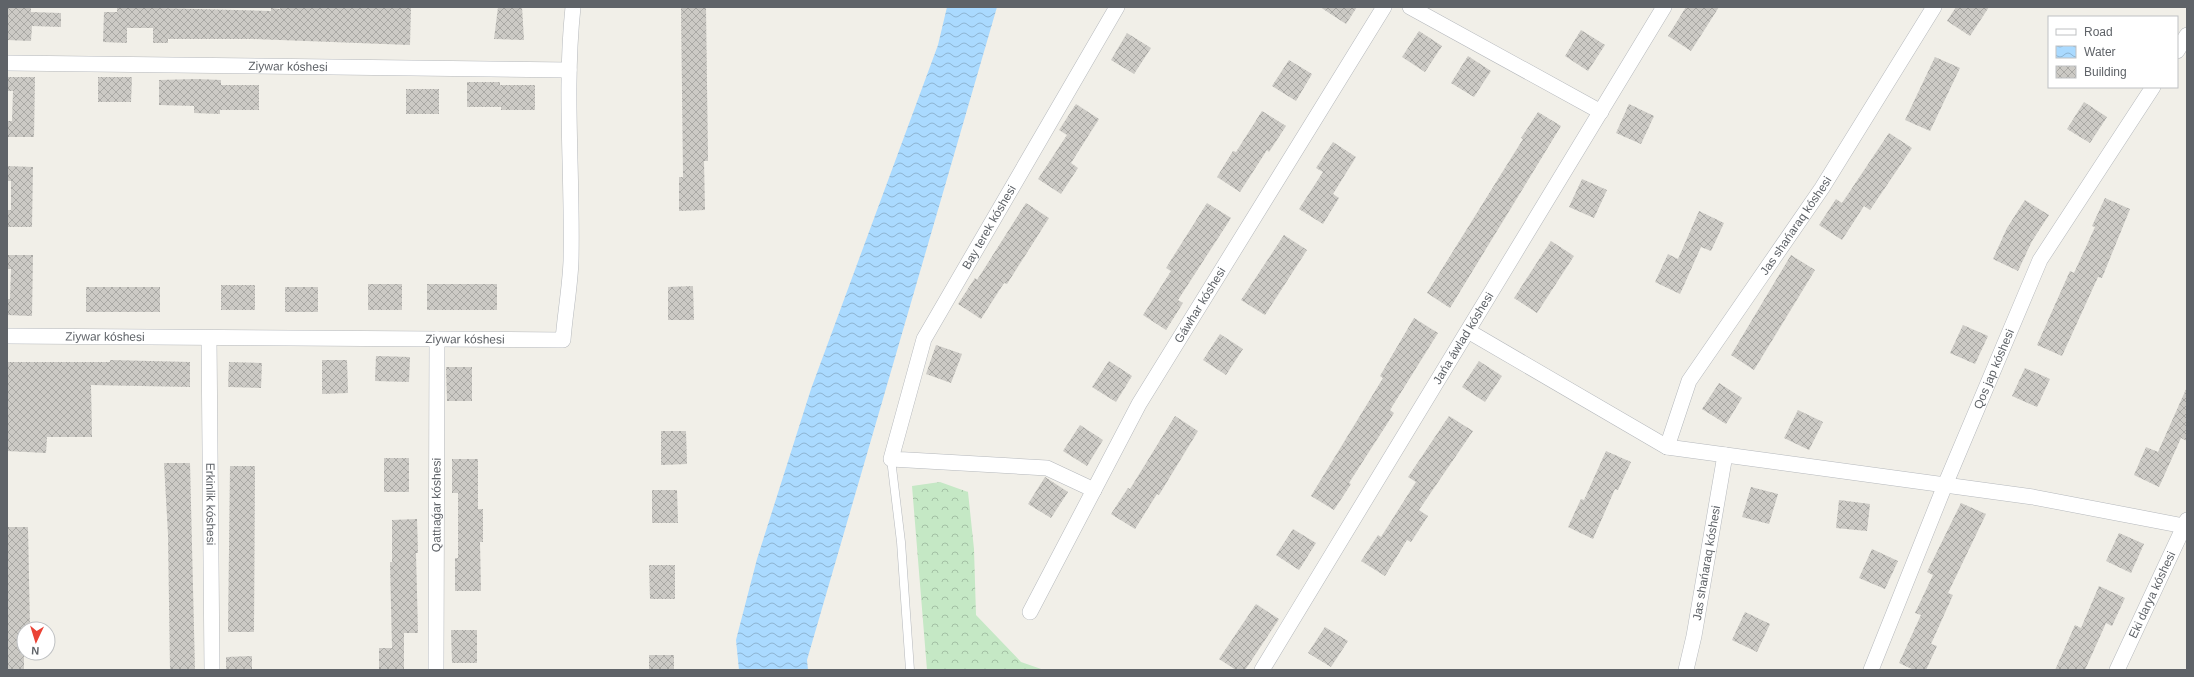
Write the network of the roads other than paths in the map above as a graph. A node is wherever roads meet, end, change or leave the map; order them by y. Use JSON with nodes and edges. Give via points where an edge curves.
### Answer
{"nodes":[{"id":1,"x":573,"y":7,"type":"edge"},
{"id":2,"x":1117,"y":7,"type":"edge"},
{"id":3,"x":1384,"y":7,"type":"edge"},
{"id":4,"x":1410,"y":7,"type":"edge"},
{"id":5,"x":1664,"y":7,"type":"edge"},
{"id":6,"x":1934,"y":7,"type":"edge"},
{"id":7,"x":2187,"y":35,"type":"edge"},
{"id":8,"x":2178,"y":49,"type":"edge"},
{"id":9,"x":7,"y":63,"type":"edge"},
{"id":10,"x":569,"y":70,"type":"junction"},
{"id":11,"x":2152,"y":88,"type":"edge"},
{"id":12,"x":1601,"y":112,"type":"junction"},
{"id":13,"x":1468,"y":331,"type":"junction"},
{"id":14,"x":7,"y":336,"type":"edge"},
{"id":15,"x":210,"y":338,"type":"junction"},
{"id":16,"x":437,"y":339,"type":"junction"},
{"id":17,"x":1667,"y":447,"type":"junction"},
{"id":18,"x":1725,"y":455,"type":"junction"},
{"id":19,"x":891,"y":459,"type":"junction"},
{"id":20,"x":1945,"y":485,"type":"junction"},
{"id":21,"x":1094,"y":490,"type":"junction"},
{"id":22,"x":2185,"y":523,"type":"edge"},
{"id":23,"x":1030,"y":612,"type":"dead end"},
{"id":24,"x":212,"y":670,"type":"edge"},
{"id":25,"x":436,"y":670,"type":"edge"},
{"id":26,"x":910,"y":670,"type":"edge"},
{"id":27,"x":1262,"y":670,"type":"edge"},
{"id":28,"x":1686,"y":670,"type":"edge"},
{"id":29,"x":1872,"y":670,"type":"edge"},
{"id":30,"x":2117,"y":670,"type":"edge"}],
"edges":[{"from":1,"to":10,"type":"street","via":[[568,49]]},
{"from":2,"to":19,"type":"street","name":"Bay terek kóshesi","via":[[924,339]]},
{"from":3,"to":21,"type":"street","name":"Gáwhar kóshesi","via":[[1140,404]]},
{"from":4,"to":12,"type":"street"},
{"from":5,"to":12,"type":"street","name":"Jańa áwlad kóshesi"},
{"from":6,"to":17,"type":"street","name":"Jas shańaraq kóshesi","via":[[1822,188],[1689,381]]},
{"from":7,"to":8,"type":"street"},
{"from":9,"to":10,"type":"street","name":"Ziywar kóshesi"},
{"from":10,"to":16,"type":"street","name":"Ziywar kóshesi","via":[[571,262],[563,340]]},
{"from":11,"to":20,"type":"street","name":"Qos jap kóshesi","via":[[2040,260]]},
{"from":12,"to":13,"type":"street","name":"Jańa áwlad kóshesi"},
{"from":13,"to":17,"type":"street"},
{"from":13,"to":27,"type":"street","name":"Jańa áwlad kóshesi"},
{"from":14,"to":15,"type":"street","name":"Ziywar kóshesi"},
{"from":15,"to":16,"type":"street","name":"Ziywar kóshesi"},
{"from":15,"to":24,"type":"street","name":"Erkinlik kóshesi"},
{"from":16,"to":25,"type":"street","name":"Qattıaǵar kóshesi"},
{"from":17,"to":18,"type":"street"},
{"from":18,"to":20,"type":"street"},
{"from":18,"to":28,"type":"street","name":"Jas shańaraq kóshesi"},
{"from":19,"to":21,"type":"street","via":[[1047,468]]},
{"from":19,"to":26,"type":"lane","via":[[901,542]]},
{"from":20,"to":22,"type":"street"},
{"from":20,"to":29,"type":"street","name":"Qos jap kóshesi"},
{"from":21,"to":23,"type":"street","name":"Gáwhar kóshesi"},
{"from":22,"to":30,"type":"street","name":"Eki darya kóshesi"}]}
